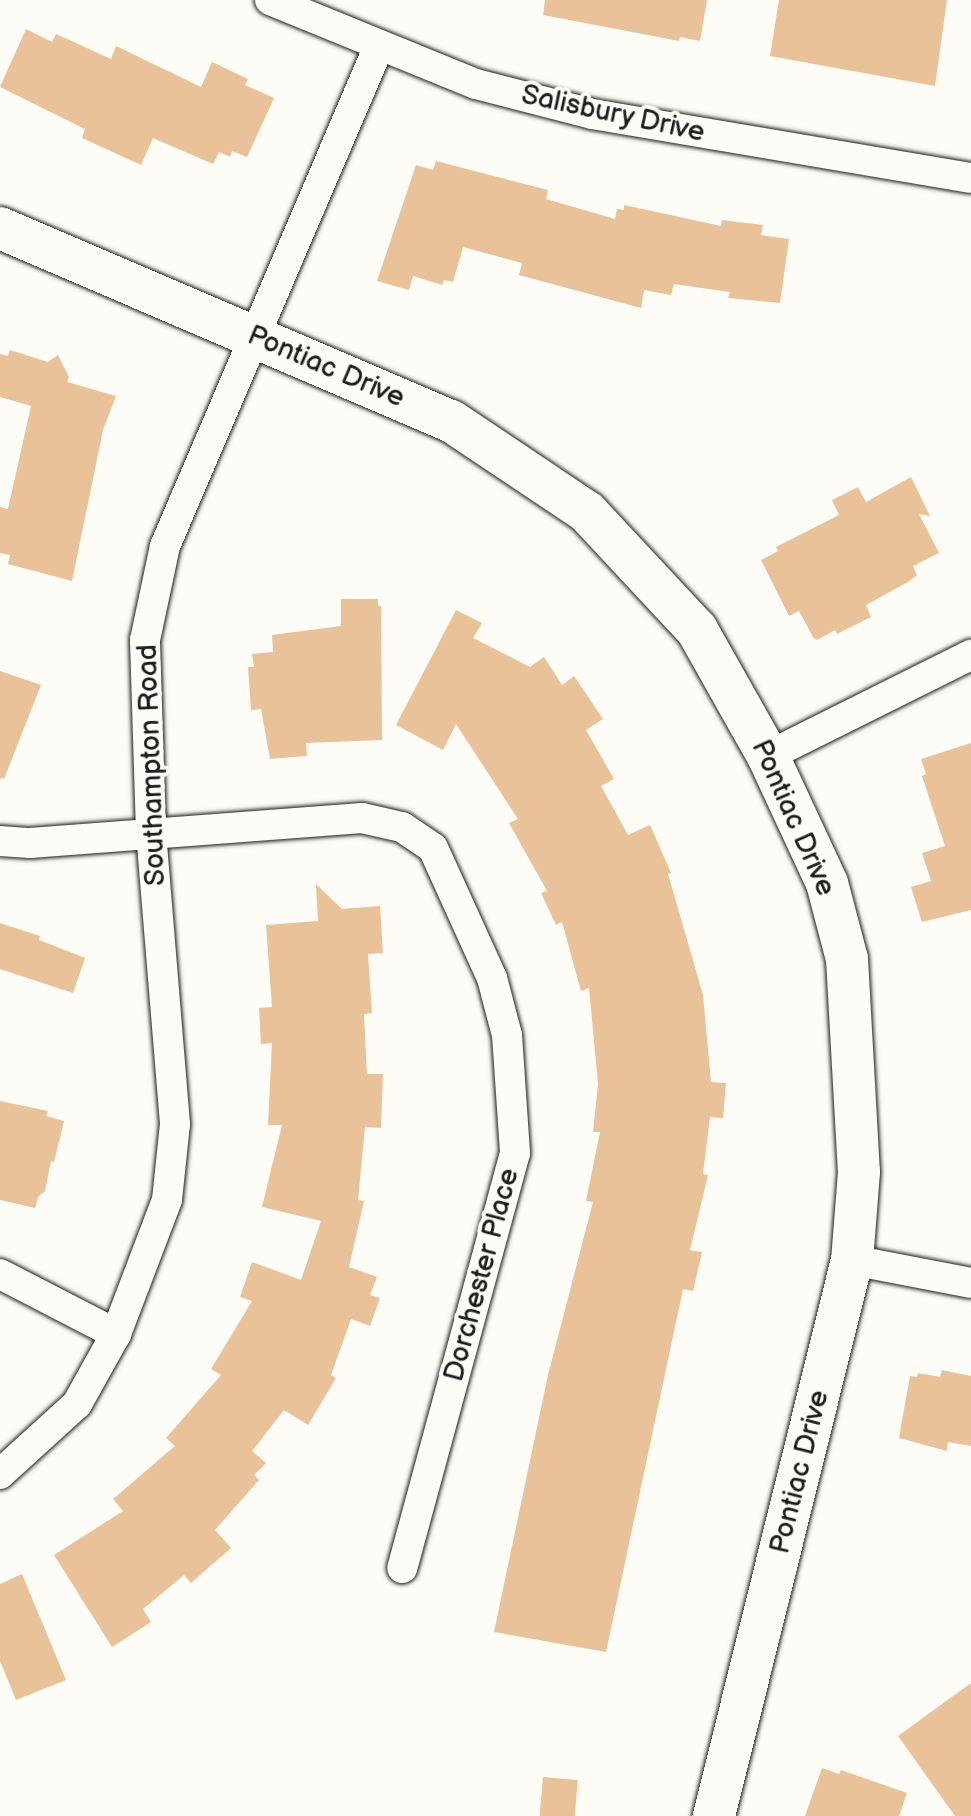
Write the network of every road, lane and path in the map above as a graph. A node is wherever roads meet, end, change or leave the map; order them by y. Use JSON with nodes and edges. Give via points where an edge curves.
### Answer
{"nodes":[{"id":1,"x":270,"y":0,"type":"edge"},
{"id":2,"x":379,"y":46,"type":"junction"},
{"id":3,"x":971,"y":178,"type":"edge"},
{"id":4,"x":0,"y":228,"type":"edge"},
{"id":5,"x":254,"y":335,"type":"junction"},
{"id":6,"x":971,"y":655,"type":"edge"},
{"id":7,"x":768,"y":756,"type":"junction"},
{"id":8,"x":151,"y":833,"type":"junction"},
{"id":9,"x":0,"y":841,"type":"edge"},
{"id":10,"x":852,"y":1260,"type":"junction"},
{"id":11,"x":0,"y":1274,"type":"edge"},
{"id":12,"x":971,"y":1283,"type":"edge"},
{"id":13,"x":116,"y":1334,"type":"junction"},
{"id":14,"x":0,"y":1474,"type":"edge"},
{"id":15,"x":402,"y":1568,"type":"dead end"},
{"id":16,"x":714,"y":1816,"type":"edge"}],
"edges":[{"from":1,"to":2,"type":"street","name":"Salisbury Drive"},
{"from":2,"to":3,"type":"street","name":"Salisbury Drive","via":[[476,84],[592,114]]},
{"from":2,"to":5,"type":"street","name":"Southampton Road"},
{"from":4,"to":5,"type":"main road","name":"Pontiac Drive"},
{"from":5,"to":7,"type":"main road","name":"Pontiac Drive","via":[[451,421],[587,512],[697,630]]},
{"from":5,"to":8,"type":"street","name":"Southampton Road","via":[[165,546],[145,640]]},
{"from":6,"to":7,"type":"street"},
{"from":7,"to":10,"type":"main road","name":"Pontiac Drive","via":[[827,883],[847,959],[859,1172]]},
{"from":8,"to":9,"type":"street","name":"Dorchester Place"},
{"from":8,"to":13,"type":"street","name":"Southampton Road","via":[[175,1124],[167,1200]]},
{"from":8,"to":15,"type":"street","name":"Dorchester Place","via":[[362,818],[402,827],[433,848],[492,978],[507,1035],[515,1153]]},
{"from":10,"to":12,"type":"street"},
{"from":10,"to":16,"type":"main road","name":"Pontiac Drive"},
{"from":11,"to":13,"type":"street"},
{"from":13,"to":14,"type":"street","name":"Southampton Road","via":[[77,1404]]}]}
